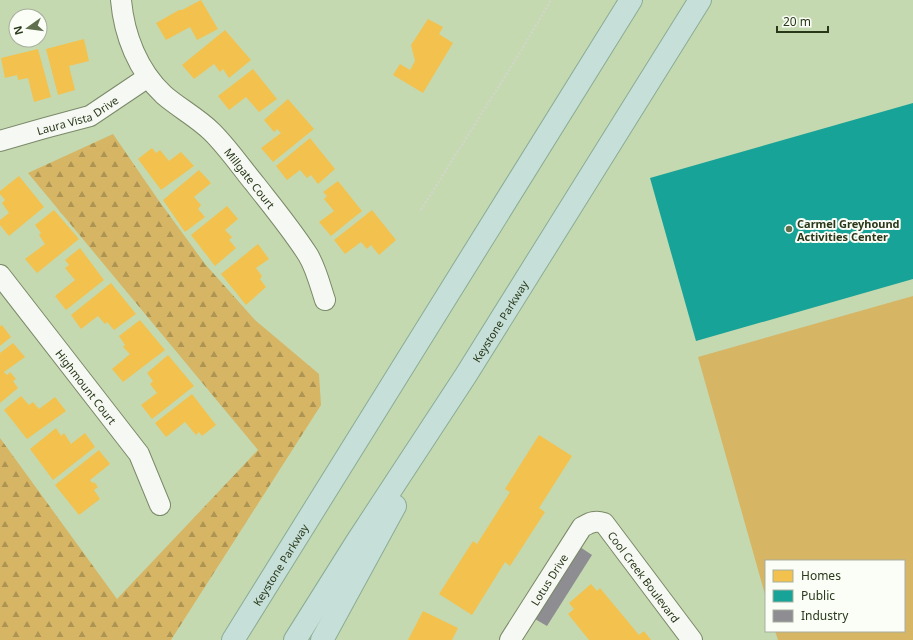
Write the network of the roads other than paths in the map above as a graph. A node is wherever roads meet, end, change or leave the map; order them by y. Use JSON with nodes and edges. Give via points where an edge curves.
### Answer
{"nodes":[{"id":1,"x":121,"y":0,"type":"edge"},
{"id":2,"x":700,"y":0,"type":"edge"},
{"id":3,"x":629,"y":3,"type":"edge"},
{"id":4,"x":148,"y":77,"type":"junction"},
{"id":5,"x":0,"y":141,"type":"edge"},
{"id":6,"x":0,"y":275,"type":"edge"},
{"id":7,"x":325,"y":300,"type":"dead end"},
{"id":8,"x":466,"y":375,"type":"junction"},
{"id":9,"x":347,"y":457,"type":"junction"},
{"id":10,"x":160,"y":505,"type":"dead end"},
{"id":11,"x":590,"y":522,"type":"joint"},
{"id":12,"x":515,"y":638,"type":"edge"},
{"id":13,"x":220,"y":640,"type":"edge"},
{"id":14,"x":233,"y":640,"type":"edge"},
{"id":15,"x":295,"y":640,"type":"edge"},
{"id":16,"x":322,"y":640,"type":"edge"},
{"id":17,"x":692,"y":640,"type":"edge"}],
"edges":[{"from":1,"to":4,"type":"street","name":"Millgate Court","via":[[135,55]]},
{"from":2,"to":8,"type":"highway","name":"Keystone Parkway"},
{"from":3,"to":9,"type":"highway","name":"Keystone Parkway"},
{"from":4,"to":5,"type":"street","name":"Laura Vista Drive","via":[[90,116]]},
{"from":4,"to":7,"type":"street","name":"Millgate Court","via":[[164,95],[221,141],[308,255]]},
{"from":6,"to":10,"type":"street","name":"Highmount Court","via":[[139,454]]},
{"from":8,"to":15,"type":"highway","name":"Keystone Parkway"},
{"from":8,"to":16,"type":"highway"},
{"from":9,"to":13,"type":"highway"},
{"from":9,"to":14,"type":"highway","name":"Keystone Parkway"},
{"from":11,"to":12,"type":"street","name":"Lotus Drive","via":[[582,527]]},
{"from":11,"to":17,"type":"street","name":"Cool Creek Boulevard","via":[[604,523]]}]}
